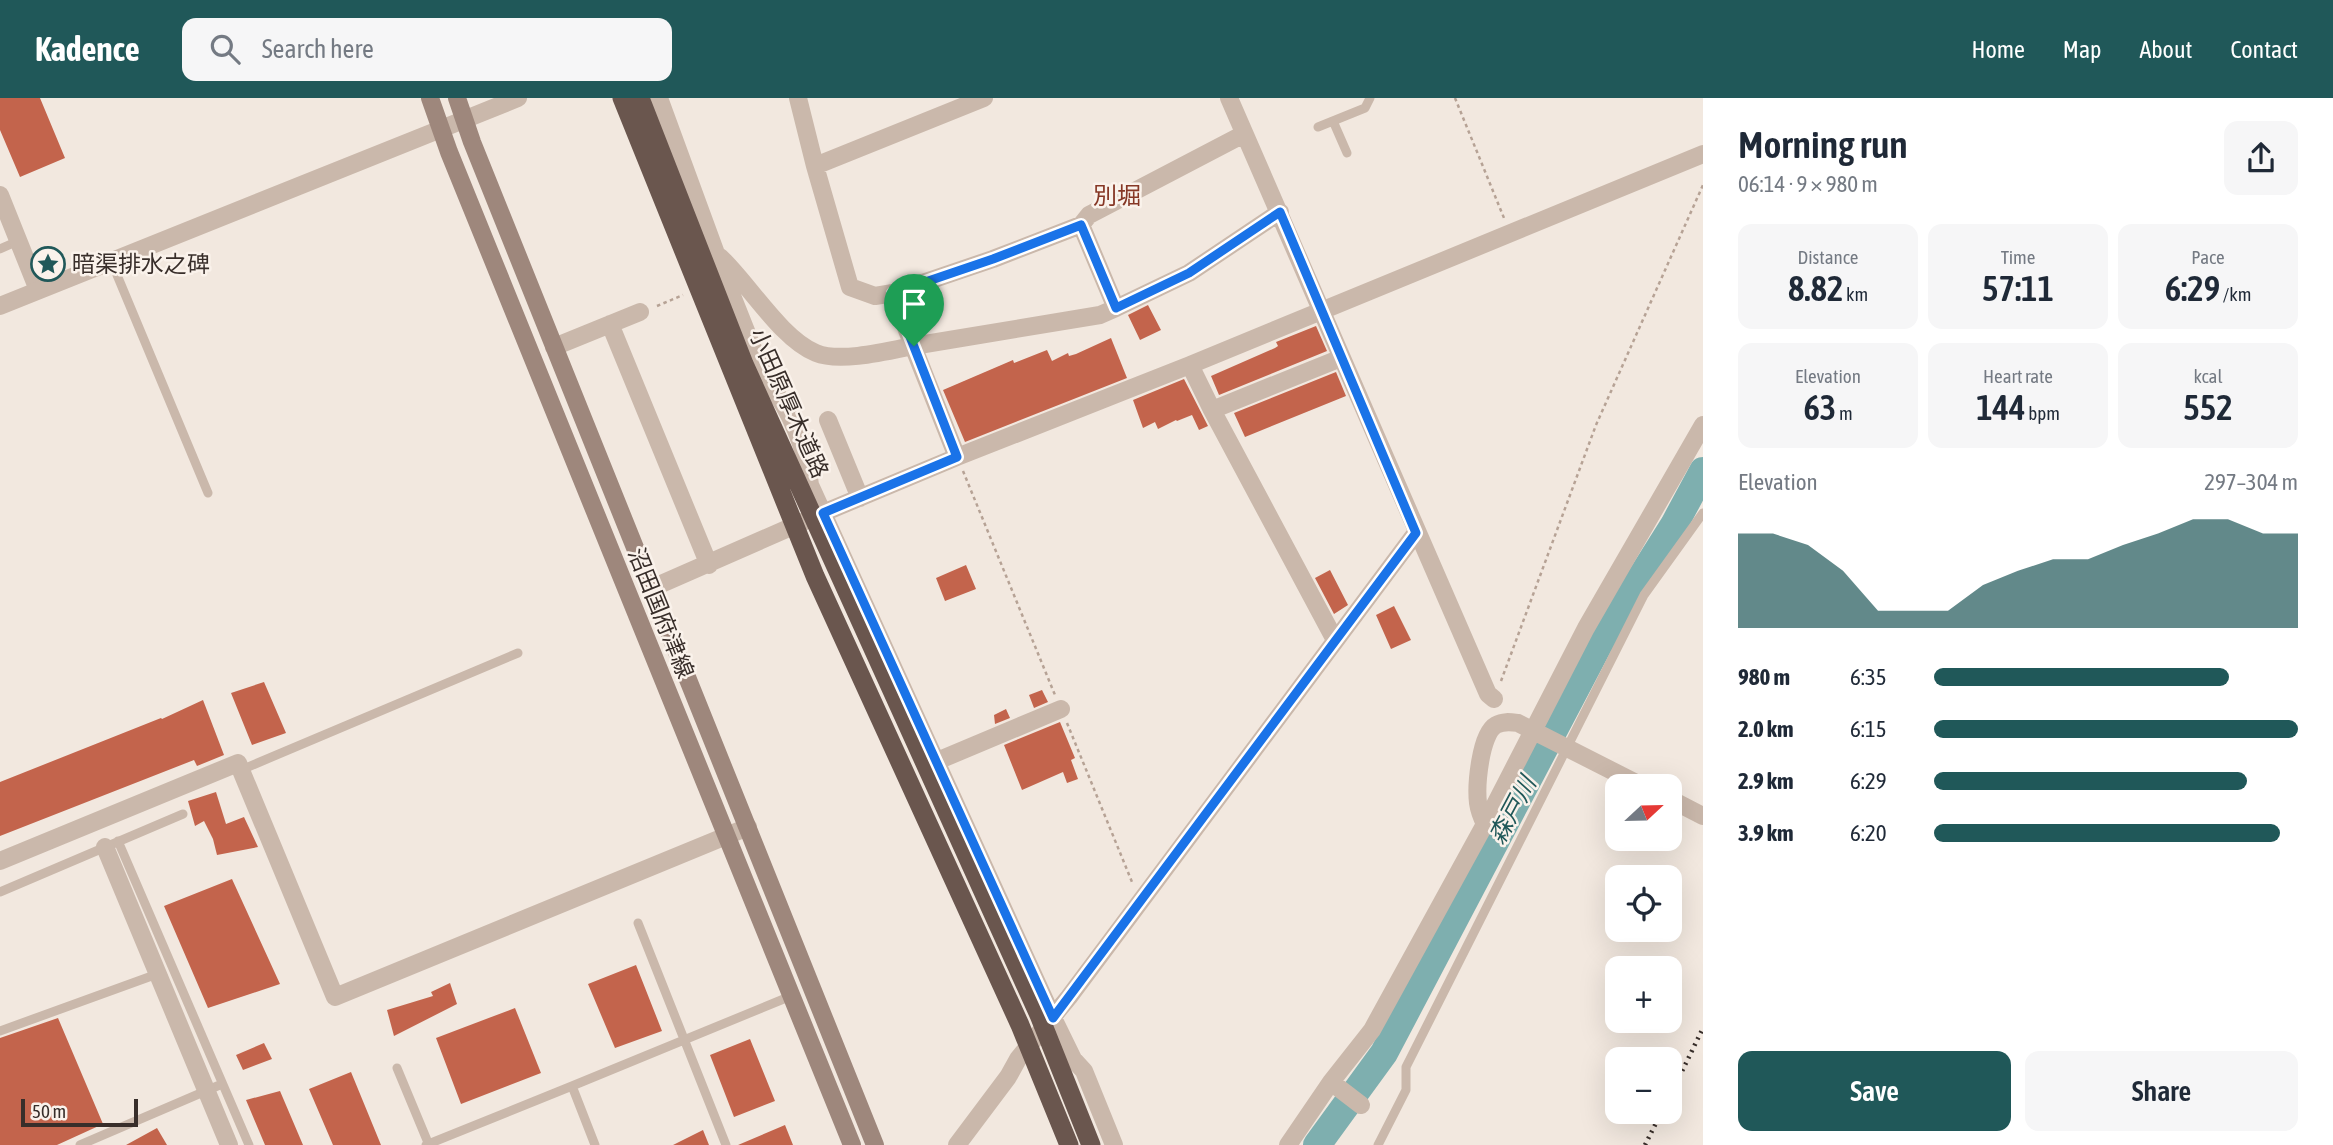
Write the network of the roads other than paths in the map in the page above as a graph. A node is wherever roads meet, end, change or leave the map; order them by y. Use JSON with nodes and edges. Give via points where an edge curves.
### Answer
{"nodes":[{"id":1,"x":430,"y":98,"type":"edge"},
{"id":2,"x":457,"y":98,"type":"edge"},
{"id":3,"x":518,"y":98,"type":"edge"},
{"id":4,"x":622,"y":98,"type":"edge"},
{"id":5,"x":640,"y":98,"type":"edge"},
{"id":6,"x":659,"y":98,"type":"edge"},
{"id":7,"x":798,"y":98,"type":"edge"},
{"id":8,"x":984,"y":98,"type":"edge"},
{"id":9,"x":1228,"y":98,"type":"edge"},
{"id":10,"x":1370,"y":98,"type":"edge"},
{"id":11,"x":464,"y":120,"type":"junction"},
{"id":12,"x":1333,"y":121,"type":"junction"},
{"id":13,"x":1318,"y":127,"type":"dead end"},
{"id":14,"x":441,"y":129,"type":"junction"},
{"id":15,"x":1244,"y":134,"type":"junction"},
{"id":16,"x":1347,"y":153,"type":"dead end"},
{"id":17,"x":1703,"y":154,"type":"edge"},
{"id":18,"x":816,"y":166,"type":"junction"},
{"id":19,"x":0,"y":195,"type":"edge"},
{"id":20,"x":1280,"y":212,"type":"junction"},
{"id":21,"x":1081,"y":225,"type":"junction"},
{"id":22,"x":18,"y":241,"type":"junction"},
{"id":23,"x":0,"y":249,"type":"edge"},
{"id":24,"x":717,"y":254,"type":"junction"},
{"id":25,"x":117,"y":275,"type":"dead end"},
{"id":26,"x":38,"y":290,"type":"junction"},
{"id":27,"x":893,"y":293,"type":"junction"},
{"id":28,"x":0,"y":306,"type":"edge"},
{"id":29,"x":1116,"y":308,"type":"junction"},
{"id":30,"x":640,"y":312,"type":"dead end"},
{"id":31,"x":1321,"y":312,"type":"junction"},
{"id":32,"x":610,"y":324,"type":"junction"},
{"id":33,"x":554,"y":346,"type":"junction"},
{"id":34,"x":914,"y":346,"type":"junction"},
{"id":35,"x":1341,"y":358,"type":"junction"},
{"id":36,"x":1190,"y":365,"type":"junction"},
{"id":37,"x":1212,"y":410,"type":"junction"},
{"id":38,"x":828,"y":421,"type":"dead end"},
{"id":39,"x":1703,"y":425,"type":"edge"},
{"id":40,"x":957,"y":457,"type":"junction"},
{"id":41,"x":208,"y":493,"type":"dead end"},
{"id":42,"x":860,"y":498,"type":"junction"},
{"id":43,"x":823,"y":513,"type":"junction"},
{"id":44,"x":1703,"y":513,"type":"edge"},
{"id":45,"x":1416,"y":533,"type":"junction"},
{"id":46,"x":709,"y":565,"type":"junction"},
{"id":47,"x":652,"y":588,"type":"junction"},
{"id":48,"x":1335,"y":640,"type":"junction"},
{"id":49,"x":518,"y":653,"type":"dead end"},
{"id":50,"x":1494,"y":699,"type":"road end"},
{"id":51,"x":1061,"y":709,"type":"road end"},
{"id":52,"x":937,"y":761,"type":"junction"},
{"id":53,"x":241,"y":770,"type":"junction"},
{"id":54,"x":1618,"y":774,"type":"edge"},
{"id":55,"x":1682,"y":805,"type":"edge"},
{"id":56,"x":183,"y":814,"type":"dead end"},
{"id":57,"x":1703,"y":816,"type":"edge"},
{"id":58,"x":1485,"y":824,"type":"junction"},
{"id":59,"x":748,"y":827,"type":"junction"},
{"id":60,"x":725,"y":837,"type":"junction"},
{"id":61,"x":112,"y":844,"type":"junction"},
{"id":62,"x":0,"y":861,"type":"edge"},
{"id":63,"x":0,"y":892,"type":"edge"},
{"id":64,"x":638,"y":923,"type":"dead end"},
{"id":65,"x":164,"y":971,"type":"junction"},
{"id":66,"x":790,"y":996,"type":"junction"},
{"id":67,"x":1053,"y":1018,"type":"junction"},
{"id":68,"x":0,"y":1031,"type":"edge"},
{"id":69,"x":684,"y":1040,"type":"junction"},
{"id":70,"x":397,"y":1068,"type":"dead end"},
{"id":71,"x":1331,"y":1082,"type":"junction"},
{"id":72,"x":572,"y":1086,"type":"junction"},
{"id":73,"x":215,"y":1087,"type":"junction"},
{"id":74,"x":1361,"y":1105,"type":"dead end"},
{"id":75,"x":80,"y":1145,"type":"edge"},
{"id":76,"x":229,"y":1145,"type":"edge"},
{"id":77,"x":249,"y":1145,"type":"edge"},
{"id":78,"x":428,"y":1145,"type":"edge"},
{"id":79,"x":595,"y":1145,"type":"edge"},
{"id":80,"x":726,"y":1145,"type":"edge"},
{"id":81,"x":852,"y":1145,"type":"edge"},
{"id":82,"x":875,"y":1145,"type":"edge"},
{"id":83,"x":957,"y":1145,"type":"edge"},
{"id":84,"x":1069,"y":1145,"type":"edge"},
{"id":85,"x":1091,"y":1145,"type":"edge"},
{"id":86,"x":1114,"y":1145,"type":"edge"},
{"id":87,"x":1288,"y":1145,"type":"edge"},
{"id":88,"x":1378,"y":1145,"type":"edge"}],
"edges":[{"from":1,"to":14,"type":"main road","name":"沼田国府津線"},
{"from":2,"to":11,"type":"main road","name":"沼田国府津線"},
{"from":3,"to":11,"type":"street"},
{"from":4,"to":84,"type":"highway","name":"小田原厚木道路","via":[[815,576],[1020,1025]]},
{"from":5,"to":85,"type":"highway","name":"小田原厚木道路","via":[[744,365],[1039,1015]]},
{"from":6,"to":24,"type":"street"},
{"from":7,"to":18,"type":"street"},
{"from":8,"to":18,"type":"street"},
{"from":9,"to":15,"type":"street"},
{"from":10,"to":12,"type":"lane","via":[[1365,108]]},
{"from":11,"to":14,"type":"street"},
{"from":11,"to":33,"type":"main road","name":"沼田国府津線"},
{"from":12,"to":13,"type":"lane"},
{"from":12,"to":16,"type":"lane"},
{"from":14,"to":26,"type":"street"},
{"from":14,"to":60,"type":"main road","name":"沼田国府津線"},
{"from":15,"to":20,"type":"street"},
{"from":15,"to":21,"type":"street","via":[[1088,215]]},
{"from":17,"to":31,"type":"street"},
{"from":18,"to":27,"type":"street","via":[[850,287],[875,296]]},
{"from":19,"to":22,"type":"street"},
{"from":20,"to":29,"type":"street","via":[[1189,273]]},
{"from":20,"to":31,"type":"street"},
{"from":21,"to":27,"type":"street"},
{"from":21,"to":29,"type":"street"},
{"from":22,"to":23,"type":"lane"},
{"from":22,"to":26,"type":"street"},
{"from":24,"to":34,"type":"street","via":[[785,330],[817,354],[864,355]]},
{"from":24,"to":43,"type":"street","via":[[766,381],[779,394],[808,461],[810,485]]},
{"from":25,"to":41,"type":"lane"},
{"from":26,"to":28,"type":"street"},
{"from":27,"to":34,"type":"street"},
{"from":29,"to":34,"type":"street","via":[[1100,315]]},
{"from":30,"to":32,"type":"street"},
{"from":31,"to":35,"type":"street"},
{"from":31,"to":36,"type":"street"},
{"from":32,"to":33,"type":"street"},
{"from":32,"to":46,"type":"street"},
{"from":33,"to":47,"type":"main road","name":"沼田国府津線"},
{"from":34,"to":40,"type":"street"},
{"from":35,"to":37,"type":"street"},
{"from":35,"to":45,"type":"street"},
{"from":36,"to":37,"type":"street"},
{"from":36,"to":40,"type":"street"},
{"from":37,"to":48,"type":"street"},
{"from":38,"to":42,"type":"street"},
{"from":39,"to":58,"type":"street","via":[[1586,628]]},
{"from":40,"to":42,"type":"street"},
{"from":42,"to":43,"type":"street"},
{"from":43,"to":46,"type":"street"},
{"from":43,"to":52,"type":"street"},
{"from":44,"to":88,"type":"lane","via":[[1644,595],[1406,1067],[1406,1090]]},
{"from":45,"to":48,"type":"street"},
{"from":45,"to":50,"type":"street"},
{"from":46,"to":47,"type":"street"},
{"from":47,"to":59,"type":"main road","name":"沼田国府津線"},
{"from":48,"to":67,"type":"street"},
{"from":49,"to":53,"type":"lane"},
{"from":51,"to":52,"type":"street"},
{"from":52,"to":67,"type":"street"},
{"from":53,"to":60,"type":"street","via":[[335,997]]},
{"from":53,"to":62,"type":"street","via":[[238,763]]},
{"from":54,"to":58,"type":"street","via":[[1518,723],[1496,724],[1483,746],[1478,793]]},
{"from":55,"to":57,"type":"street"},
{"from":56,"to":61,"type":"lane"},
{"from":58,"to":71,"type":"street","via":[[1372,1030]]},
{"from":59,"to":60,"type":"street"},
{"from":59,"to":82,"type":"main road","name":"沼田国府津線"},
{"from":60,"to":66,"type":"main road","name":"沼田国府津線"},
{"from":61,"to":63,"type":"lane"},
{"from":61,"to":65,"type":"street"},
{"from":64,"to":69,"type":"lane"},
{"from":65,"to":68,"type":"lane"},
{"from":65,"to":73,"type":"street"},
{"from":66,"to":69,"type":"lane"},
{"from":66,"to":81,"type":"main road","name":"沼田国府津線"},
{"from":67,"to":83,"type":"street"},
{"from":67,"to":86,"type":"street","via":[[1084,1071]]},
{"from":69,"to":72,"type":"lane"},
{"from":69,"to":80,"type":"lane"},
{"from":70,"to":78,"type":"lane"},
{"from":71,"to":74,"type":"street"},
{"from":71,"to":87,"type":"street"},
{"from":72,"to":78,"type":"lane"},
{"from":72,"to":79,"type":"lane"},
{"from":73,"to":75,"type":"lane"},
{"from":73,"to":76,"type":"street"},
{"from":73,"to":77,"type":"lane"}]}
